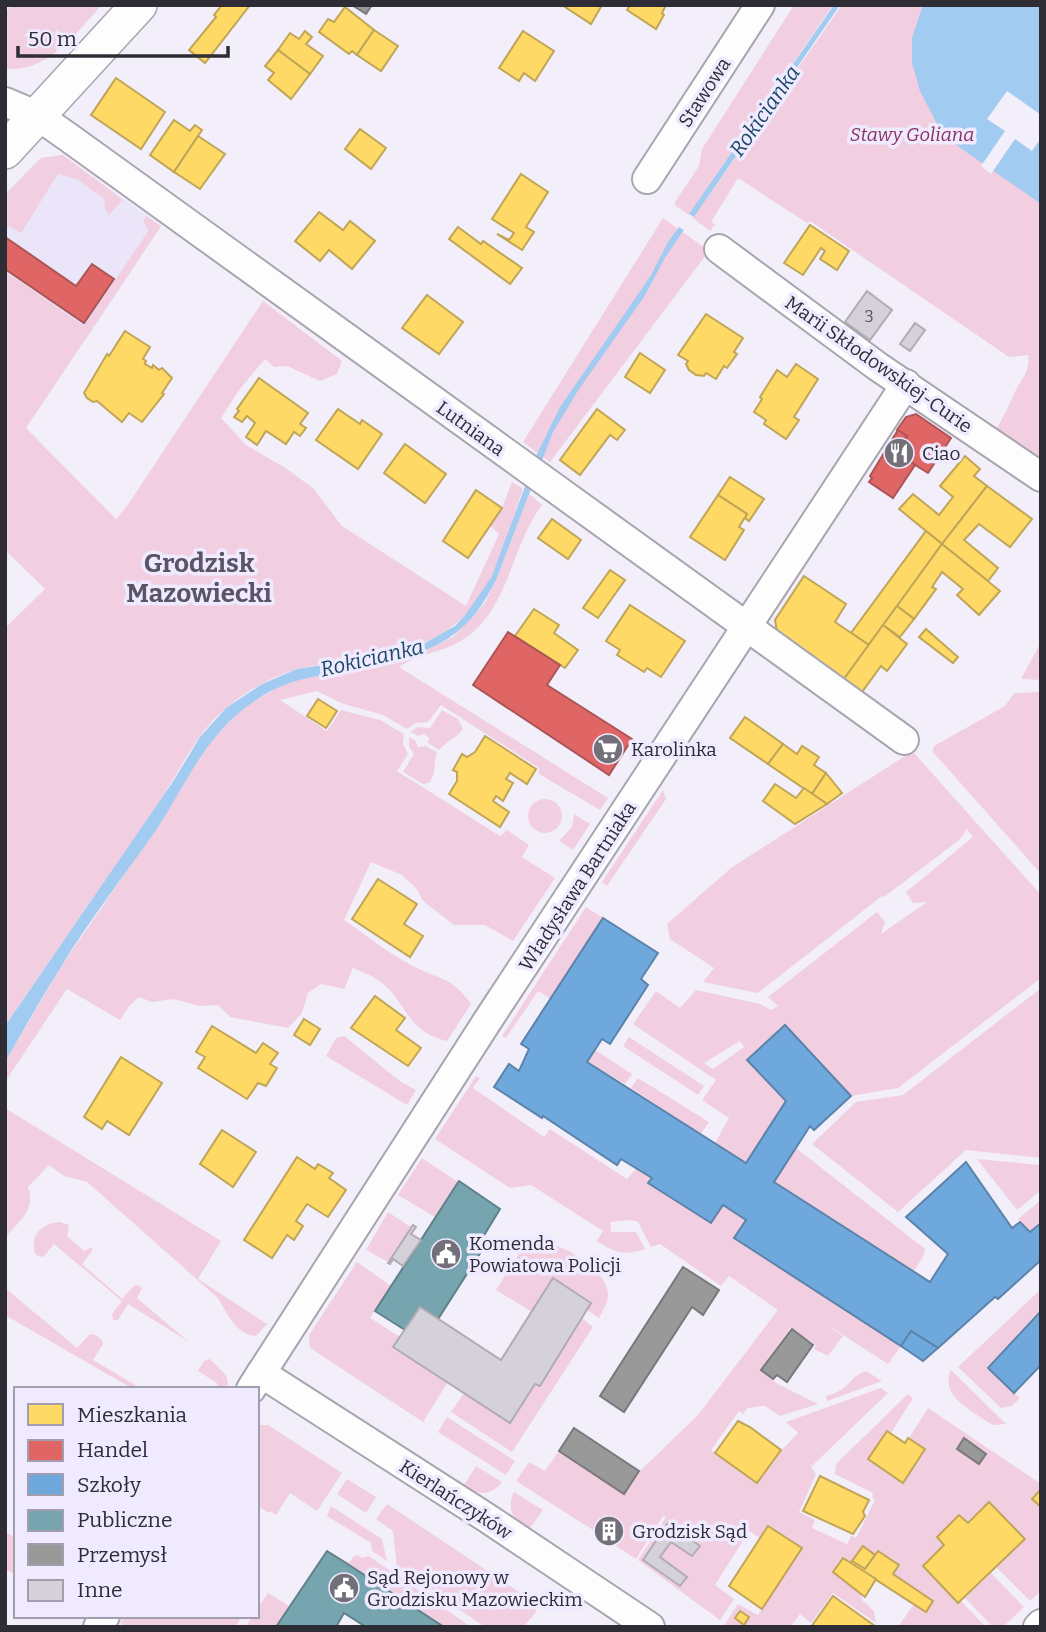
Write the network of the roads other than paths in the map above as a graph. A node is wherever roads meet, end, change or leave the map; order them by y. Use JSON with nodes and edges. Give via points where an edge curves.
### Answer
{"nodes":[{"id":1,"x":139,"y":5,"type":"edge"},
{"id":2,"x":760,"y":5,"type":"edge"},
{"id":3,"x":5,"y":102,"type":"edge"},
{"id":4,"x":38,"y":116,"type":"junction"},
{"id":5,"x":5,"y":151,"type":"edge"},
{"id":6,"x":648,"y":179,"type":"dead end"},
{"id":7,"x":719,"y":249,"type":"dead end"},
{"id":8,"x":906,"y":384,"type":"junction"},
{"id":9,"x":1041,"y":477,"type":"edge"},
{"id":10,"x":746,"y":628,"type":"junction"},
{"id":11,"x":904,"y":740,"type":"dead end"},
{"id":12,"x":256,"y":1381,"type":"edge"},
{"id":13,"x":650,"y":1627,"type":"edge"}],
"edges":[{"from":1,"to":4,"type":"street"},
{"from":2,"to":6,"type":"street","name":"Stawowa"},
{"from":3,"to":4,"type":"street","name":"Lutniana"},
{"from":4,"to":5,"type":"street"},
{"from":4,"to":10,"type":"street","name":"Lutniana"},
{"from":7,"to":8,"type":"street","name":"Marii Skłodowskiej-Curie"},
{"from":8,"to":9,"type":"street","name":"Marii Skłodowskiej-Curie"},
{"from":8,"to":10,"type":"street","name":"Władysława Bartniaka"},
{"from":10,"to":11,"type":"street","name":"Lutniana"},
{"from":10,"to":12,"type":"street","name":"Władysława Bartniaka"},
{"from":12,"to":13,"type":"street","name":"Kierlańczyków","via":[[487,1518]]}]}
